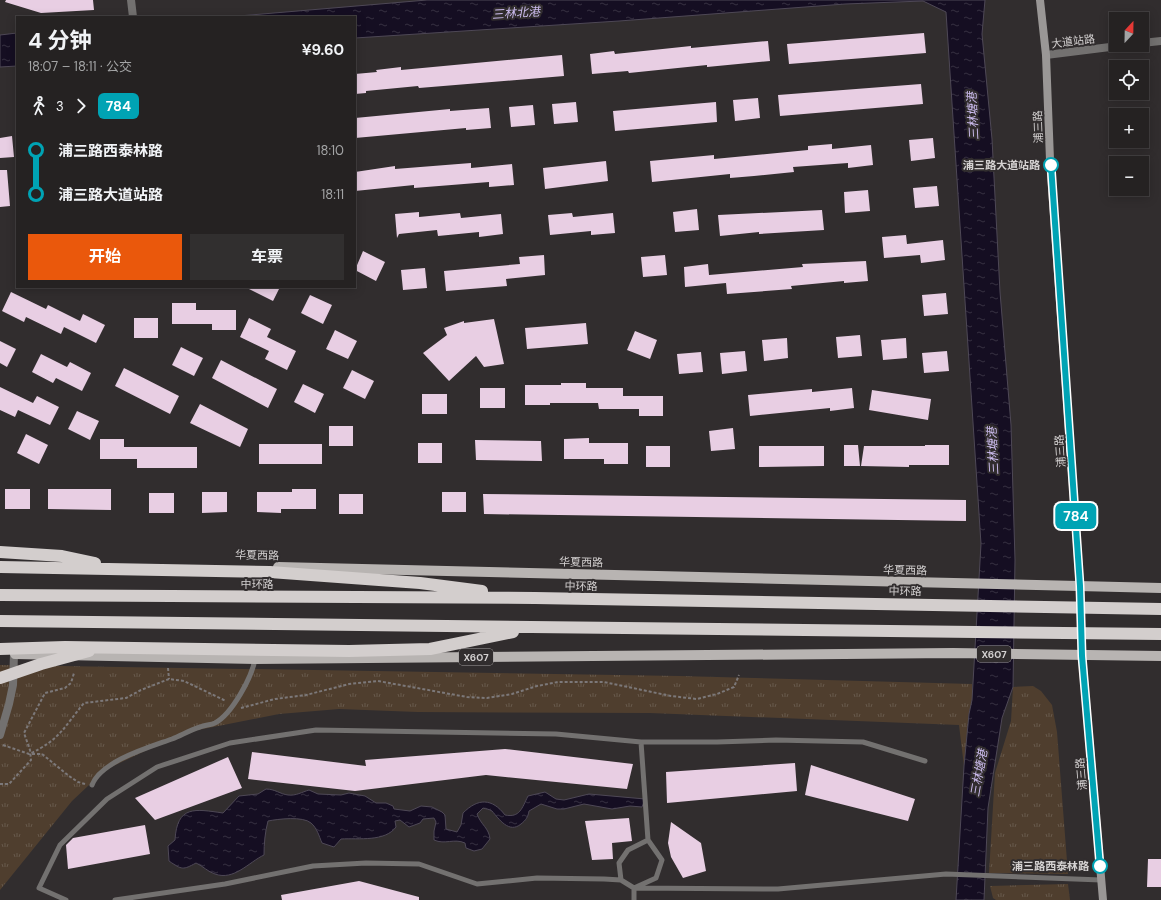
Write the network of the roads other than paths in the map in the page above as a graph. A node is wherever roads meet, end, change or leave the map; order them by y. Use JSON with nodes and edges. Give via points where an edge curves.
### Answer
{"nodes":[{"id":1,"x":130,"y":0,"type":"edge"},
{"id":2,"x":1041,"y":4,"type":"edge"},
{"id":3,"x":132,"y":16,"type":"edge"},
{"id":4,"x":1161,"y":41,"type":"edge"},
{"id":5,"x":1149,"y":42,"type":"edge"},
{"id":6,"x":1109,"y":47,"type":"edge"},
{"id":7,"x":1046,"y":55,"type":"junction"},
{"id":8,"x":0,"y":552,"type":"edge"},
{"id":9,"x":0,"y":566,"type":"edge"},
{"id":10,"x":121,"y":569,"type":"junction"},
{"id":11,"x":1080,"y":586,"type":"junction"},
{"id":12,"x":1161,"y":588,"type":"edge"},
{"id":13,"x":0,"y":595,"type":"edge"},
{"id":14,"x":535,"y":598,"type":"junction"},
{"id":15,"x":1161,"y":608,"type":"edge"},
{"id":16,"x":0,"y":621,"type":"edge"},
{"id":17,"x":536,"y":627,"type":"junction"},
{"id":18,"x":1161,"y":634,"type":"edge"},
{"id":19,"x":104,"y":647,"type":"junction"},
{"id":20,"x":0,"y":649,"type":"edge"},
{"id":21,"x":0,"y":654,"type":"edge"},
{"id":22,"x":14,"y":654,"type":"junction"},
{"id":23,"x":1082,"y":656,"type":"junction"},
{"id":24,"x":1161,"y":656,"type":"edge"},
{"id":25,"x":255,"y":659,"type":"junction"},
{"id":26,"x":0,"y":678,"type":"edge"},
{"id":27,"x":0,"y":735,"type":"edge"},
{"id":28,"x":641,"y":742,"type":"junction"},
{"id":29,"x":925,"y":761,"type":"dead end"},
{"id":30,"x":92,"y":785,"type":"road end"},
{"id":31,"x":648,"y":840,"type":"junction"},
{"id":32,"x":621,"y":880,"type":"junction"},
{"id":33,"x":1101,"y":880,"type":"junction"},
{"id":34,"x":634,"y":888,"type":"junction"},
{"id":35,"x":66,"y":900,"type":"edge"},
{"id":36,"x":116,"y":900,"type":"edge"},
{"id":37,"x":634,"y":900,"type":"edge"},
{"id":38,"x":1103,"y":900,"type":"edge"}],
"edges":[{"from":1,"to":3,"type":"street"},
{"from":2,"to":7,"type":"main road","name":"浦三路"},
{"from":4,"to":5,"type":"street"},
{"from":6,"to":7,"type":"street","name":"大道站路"},
{"from":7,"to":11,"type":"main road","name":"浦三路","via":[[1050,160]]},
{"from":8,"to":10,"type":"highway","via":[[62,556]]},
{"from":9,"to":10,"type":"highway"},
{"from":9,"to":11,"type":"main road","name":"华夏西路","via":[[304,568]]},
{"from":10,"to":14,"type":"highway","via":[[270,572],[420,583]]},
{"from":11,"to":12,"type":"main road","name":"华夏西路"},
{"from":11,"to":23,"type":"main road","name":"浦三路"},
{"from":13,"to":14,"type":"highway","name":"中环路"},
{"from":14,"to":15,"type":"highway","name":"中环路"},
{"from":16,"to":17,"type":"highway"},
{"from":17,"to":18,"type":"highway"},
{"from":17,"to":19,"type":"highway","via":[[430,649],[349,651]]},
{"from":19,"to":20,"type":"highway"},
{"from":19,"to":26,"type":"highway"},
{"from":21,"to":22,"type":"main road","number":"X607"},
{"from":22,"to":25,"type":"main road","number":"X607"},
{"from":22,"to":27,"type":"street","via":[[10,704]]},
{"from":23,"to":24,"type":"main road","number":"X607"},
{"from":23,"to":25,"type":"main road","number":"X607","via":[[953,653]]},
{"from":23,"to":33,"type":"main road","name":"浦三路"},
{"from":25,"to":30,"type":"lane","via":[[251,676],[233,705],[215,723],[201,726],[114,762],[94,779]]},
{"from":28,"to":29,"type":"lane","via":[[863,742]]},
{"from":28,"to":31,"type":"lane"},
{"from":28,"to":35,"type":"lane","via":[[556,734],[316,730],[230,743],[157,767],[108,799],[60,844],[39,888]]},
{"from":31,"to":32,"type":"lane","via":[[628,850],[619,863]]},
{"from":31,"to":34,"type":"lane","via":[[662,860],[656,878]]},
{"from":32,"to":34,"type":"lane"},
{"from":32,"to":36,"type":"lane","via":[[537,878],[477,884],[419,864],[366,863],[313,866],[225,884]]},
{"from":33,"to":34,"type":"lane","via":[[946,874],[778,889]]},
{"from":33,"to":38,"type":"main road","name":"浦三路"},
{"from":34,"to":37,"type":"lane"}]}
